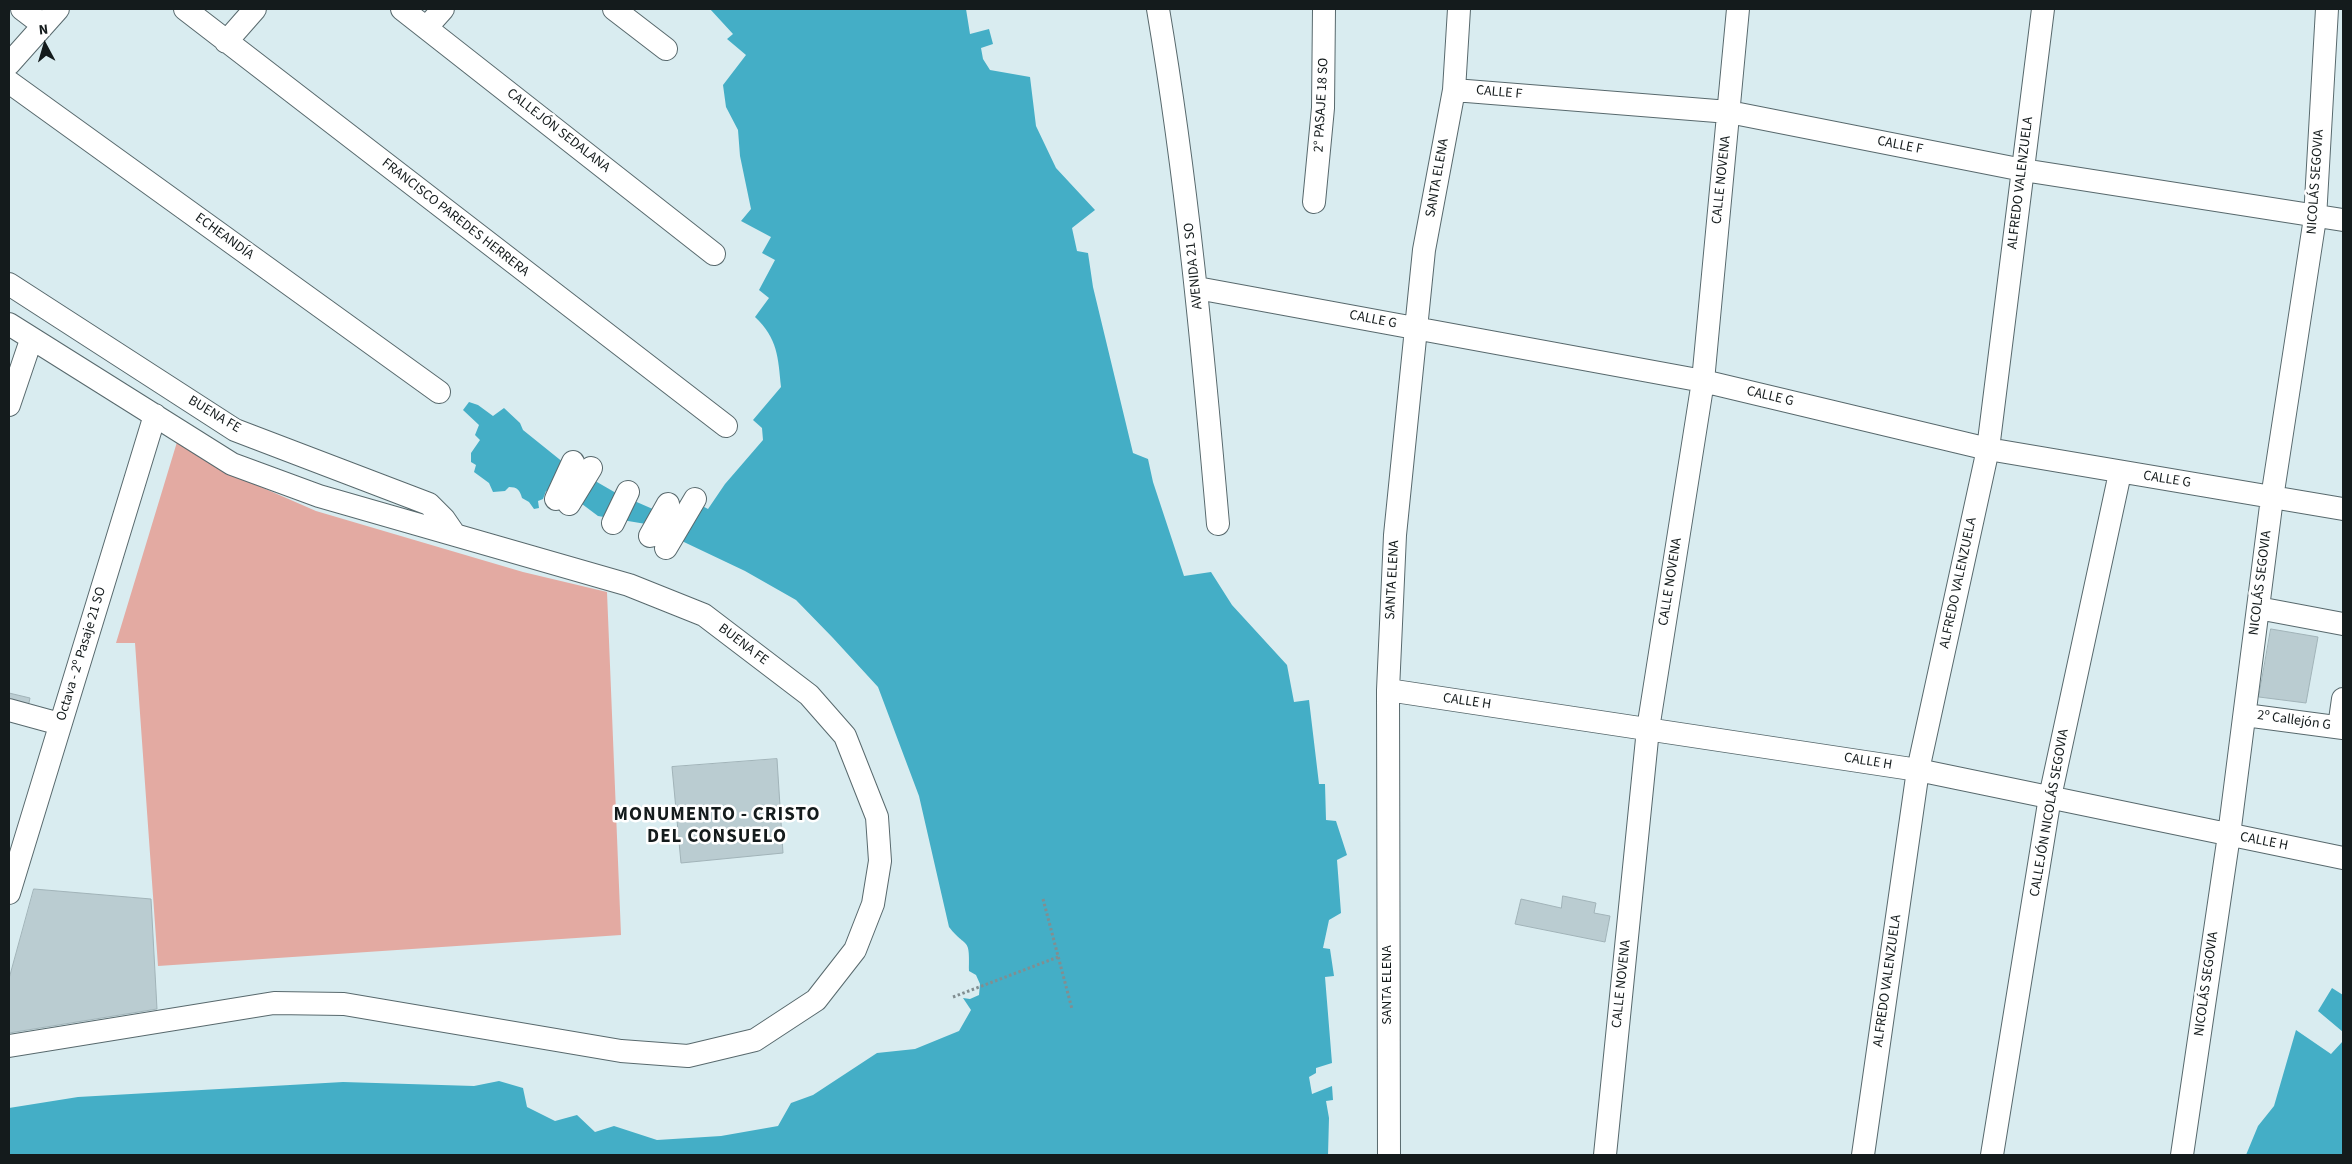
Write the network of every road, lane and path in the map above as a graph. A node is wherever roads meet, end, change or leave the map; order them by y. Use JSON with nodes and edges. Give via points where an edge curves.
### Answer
{"nodes":[{"id":1,"x":22,"y":9,"type":"edge"},
{"id":2,"x":185,"y":9,"type":"edge"},
{"id":3,"x":255,"y":9,"type":"edge"},
{"id":4,"x":402,"y":9,"type":"edge"},
{"id":5,"x":444,"y":9,"type":"edge"},
{"id":6,"x":614,"y":9,"type":"edge"},
{"id":7,"x":1158,"y":9,"type":"edge"},
{"id":8,"x":1324,"y":9,"type":"edge"},
{"id":9,"x":1459,"y":9,"type":"edge"},
{"id":10,"x":1738,"y":9,"type":"edge"},
{"id":11,"x":2043,"y":9,"type":"edge"},
{"id":12,"x":2326,"y":9,"type":"edge"},
{"id":13,"x":51,"y":17,"type":"edge"},
{"id":14,"x":426,"y":28,"type":"junction"},
{"id":15,"x":226,"y":42,"type":"junction"},
{"id":16,"x":666,"y":50,"type":"dead end"},
{"id":17,"x":9,"y":64,"type":"edge"},
{"id":18,"x":9,"y":82,"type":"edge"},
{"id":19,"x":1454,"y":90,"type":"junction"},
{"id":20,"x":1729,"y":112,"type":"junction"},
{"id":21,"x":2023,"y":170,"type":"junction"},
{"id":22,"x":1314,"y":202,"type":"dead end"},
{"id":23,"x":2315,"y":218,"type":"junction"},
{"id":24,"x":2343,"y":220,"type":"edge"},
{"id":25,"x":714,"y":254,"type":"dead end"},
{"id":26,"x":9,"y":284,"type":"edge"},
{"id":27,"x":1197,"y":288,"type":"junction"},
{"id":28,"x":9,"y":324,"type":"edge"},
{"id":29,"x":1415,"y":328,"type":"junction"},
{"id":30,"x":31,"y":340,"type":"junction"},
{"id":31,"x":1703,"y":381,"type":"junction"},
{"id":32,"x":439,"y":392,"type":"dead end"},
{"id":33,"x":9,"y":405,"type":"edge"},
{"id":34,"x":154,"y":415,"type":"junction"},
{"id":35,"x":726,"y":426,"type":"dead end"},
{"id":36,"x":1988,"y":449,"type":"junction"},
{"id":37,"x":589,"y":469,"type":"dead end"},
{"id":38,"x":2120,"y":473,"type":"junction"},
{"id":39,"x":634,"y":495,"type":"dead end"},
{"id":40,"x":2272,"y":498,"type":"junction"},
{"id":41,"x":695,"y":499,"type":"dead end"},
{"id":42,"x":569,"y":504,"type":"dead end"},
{"id":43,"x":668,"y":504,"type":"dead end"},
{"id":44,"x":2343,"y":509,"type":"edge"},
{"id":45,"x":1218,"y":524,"type":"dead end"},
{"id":46,"x":620,"y":525,"type":"dead end"},
{"id":47,"x":455,"y":535,"type":"junction"},
{"id":48,"x":2258,"y":608,"type":"junction"},
{"id":49,"x":2343,"y":624,"type":"edge"},
{"id":50,"x":1388,"y":690,"type":"junction"},
{"id":51,"x":2343,"y":699,"type":"edge"},
{"id":52,"x":9,"y":710,"type":"edge"},
{"id":53,"x":2245,"y":715,"type":"junction"},
{"id":54,"x":60,"y":724,"type":"junction"},
{"id":55,"x":2341,"y":728,"type":"edge"},
{"id":56,"x":1648,"y":729,"type":"junction"},
{"id":57,"x":1918,"y":770,"type":"junction"},
{"id":58,"x":2050,"y":798,"type":"junction"},
{"id":59,"x":18,"y":830,"type":"edge"},
{"id":60,"x":2228,"y":835,"type":"junction"},
{"id":61,"x":2343,"y":858,"type":"edge"},
{"id":62,"x":9,"y":894,"type":"edge"},
{"id":63,"x":1043,"y":899,"type":"dead end"},
{"id":64,"x":1058,"y":958,"type":"junction"},
{"id":65,"x":953,"y":997,"type":"dead end"},
{"id":66,"x":1072,"y":1009,"type":"dead end"},
{"id":67,"x":9,"y":1046,"type":"edge"},
{"id":68,"x":1389,"y":1155,"type":"edge"},
{"id":69,"x":1605,"y":1155,"type":"edge"},
{"id":70,"x":1863,"y":1155,"type":"edge"},
{"id":71,"x":1992,"y":1155,"type":"edge"},
{"id":72,"x":2182,"y":1155,"type":"edge"}],
"edges":[{"from":1,"to":13,"type":"street"},
{"from":2,"to":15,"type":"street","name":"FRANCISCO PAREDES HERRERA"},
{"from":3,"to":15,"type":"street"},
{"from":4,"to":14,"type":"street","name":"CALLEJÓN SEDALANA"},
{"from":5,"to":14,"type":"street"},
{"from":6,"to":16,"type":"street"},
{"from":7,"to":27,"type":"street","name":"AVENIDA 21 SO","via":[[1176,115]]},
{"from":8,"to":22,"type":"street","name":"2° PASAJE 18 SO","via":[[1323,108]]},
{"from":9,"to":19,"type":"street","name":"SANTA ELENA"},
{"from":10,"to":20,"type":"street","name":"CALLE NOVENA"},
{"from":11,"to":21,"type":"street","name":"ALFREDO VALENZUELA"},
{"from":12,"to":23,"type":"street","name":"NICOLÁS SEGOVIA"},
{"from":13,"to":17,"type":"street"},
{"from":14,"to":25,"type":"street","name":"CALLEJÓN SEDALANA"},
{"from":15,"to":35,"type":"street","name":"FRANCISCO PAREDES HERRERA"},
{"from":18,"to":32,"type":"street","name":"ECHEANDÍA"},
{"from":19,"to":20,"type":"street","name":"CALLE F"},
{"from":19,"to":29,"type":"street","name":"SANTA ELENA","via":[[1424,250]]},
{"from":20,"to":21,"type":"street","name":"CALLE F"},
{"from":20,"to":31,"type":"street","name":"CALLE NOVENA"},
{"from":21,"to":23,"type":"street","name":"CALLE F"},
{"from":21,"to":36,"type":"street","name":"ALFREDO VALENZUELA"},
{"from":23,"to":24,"type":"street","name":"CALLE F"},
{"from":23,"to":40,"type":"street","name":"NICOLÁS SEGOVIA"},
{"from":26,"to":47,"type":"street","name":"BUENA FE","via":[[236,430],[429,504]]},
{"from":27,"to":29,"type":"street","name":"CALLE G"},
{"from":27,"to":45,"type":"street","name":"AVENIDA 21 SO"},
{"from":28,"to":30,"type":"street","name":"BUENA FE"},
{"from":29,"to":31,"type":"street","name":"CALLE G"},
{"from":29,"to":50,"type":"street","name":"SANTA ELENA","via":[[1394,535]]},
{"from":30,"to":33,"type":"street"},
{"from":30,"to":34,"type":"street","name":"BUENA FE"},
{"from":31,"to":36,"type":"street","name":"CALLE G"},
{"from":31,"to":56,"type":"street","name":"CALLE NOVENA"},
{"from":34,"to":47,"type":"street","name":"BUENA FE","via":[[232,464],[319,496]]},
{"from":34,"to":54,"type":"street","name":"Octava - 2º Pasaje 21 SO"},
{"from":36,"to":38,"type":"street","name":"CALLE G"},
{"from":36,"to":57,"type":"street","name":"ALFREDO VALENZUELA"},
{"from":37,"to":42,"type":"street"},
{"from":38,"to":40,"type":"street","name":"CALLE G"},
{"from":38,"to":58,"type":"street","name":"CALLEJÓN NICOLÁS SEGOVIA"},
{"from":39,"to":46,"type":"street"},
{"from":40,"to":44,"type":"street","name":"CALLE G"},
{"from":40,"to":48,"type":"street","name":"NICOLÁS SEGOVIA"},
{"from":41,"to":43,"type":"street","via":[[658,542]]},
{"from":47,"to":67,"type":"street","name":"BUENA FE","via":[[629,585],[704,615],[809,695],[845,736],[877,817],[880,861],[873,904],[854,950],[816,1000],[755,1040],[688,1056],[621,1051],[344,1004],[284,1003]]},
{"from":48,"to":49,"type":"street"},
{"from":48,"to":53,"type":"street","name":"NICOLÁS SEGOVIA"},
{"from":50,"to":56,"type":"street","name":"CALLE H"},
{"from":50,"to":68,"type":"street","name":"SANTA ELENA"},
{"from":51,"to":55,"type":"street"},
{"from":52,"to":54,"type":"street"},
{"from":53,"to":55,"type":"street","name":"2º Callejón G"},
{"from":53,"to":60,"type":"street","name":"NICOLÁS SEGOVIA"},
{"from":54,"to":59,"type":"street","name":"Octava - 2º Pasaje 21 SO"},
{"from":56,"to":57,"type":"street","name":"CALLE H"},
{"from":56,"to":69,"type":"street","name":"CALLE NOVENA"},
{"from":57,"to":58,"type":"street","name":"CALLE H"},
{"from":57,"to":70,"type":"street","name":"ALFREDO VALENZUELA"},
{"from":58,"to":60,"type":"street","name":"CALLE H"},
{"from":58,"to":71,"type":"street","name":"CALLEJÓN NICOLÁS SEGOVIA"},
{"from":59,"to":62,"type":"street","name":"Octava - 2º Pasaje 21 SO"},
{"from":60,"to":61,"type":"street","name":"CALLE H"},
{"from":60,"to":72,"type":"street","name":"NICOLÁS SEGOVIA"},
{"from":63,"to":64,"type":"path"},
{"from":64,"to":65,"type":"path"},
{"from":64,"to":66,"type":"path"}]}
